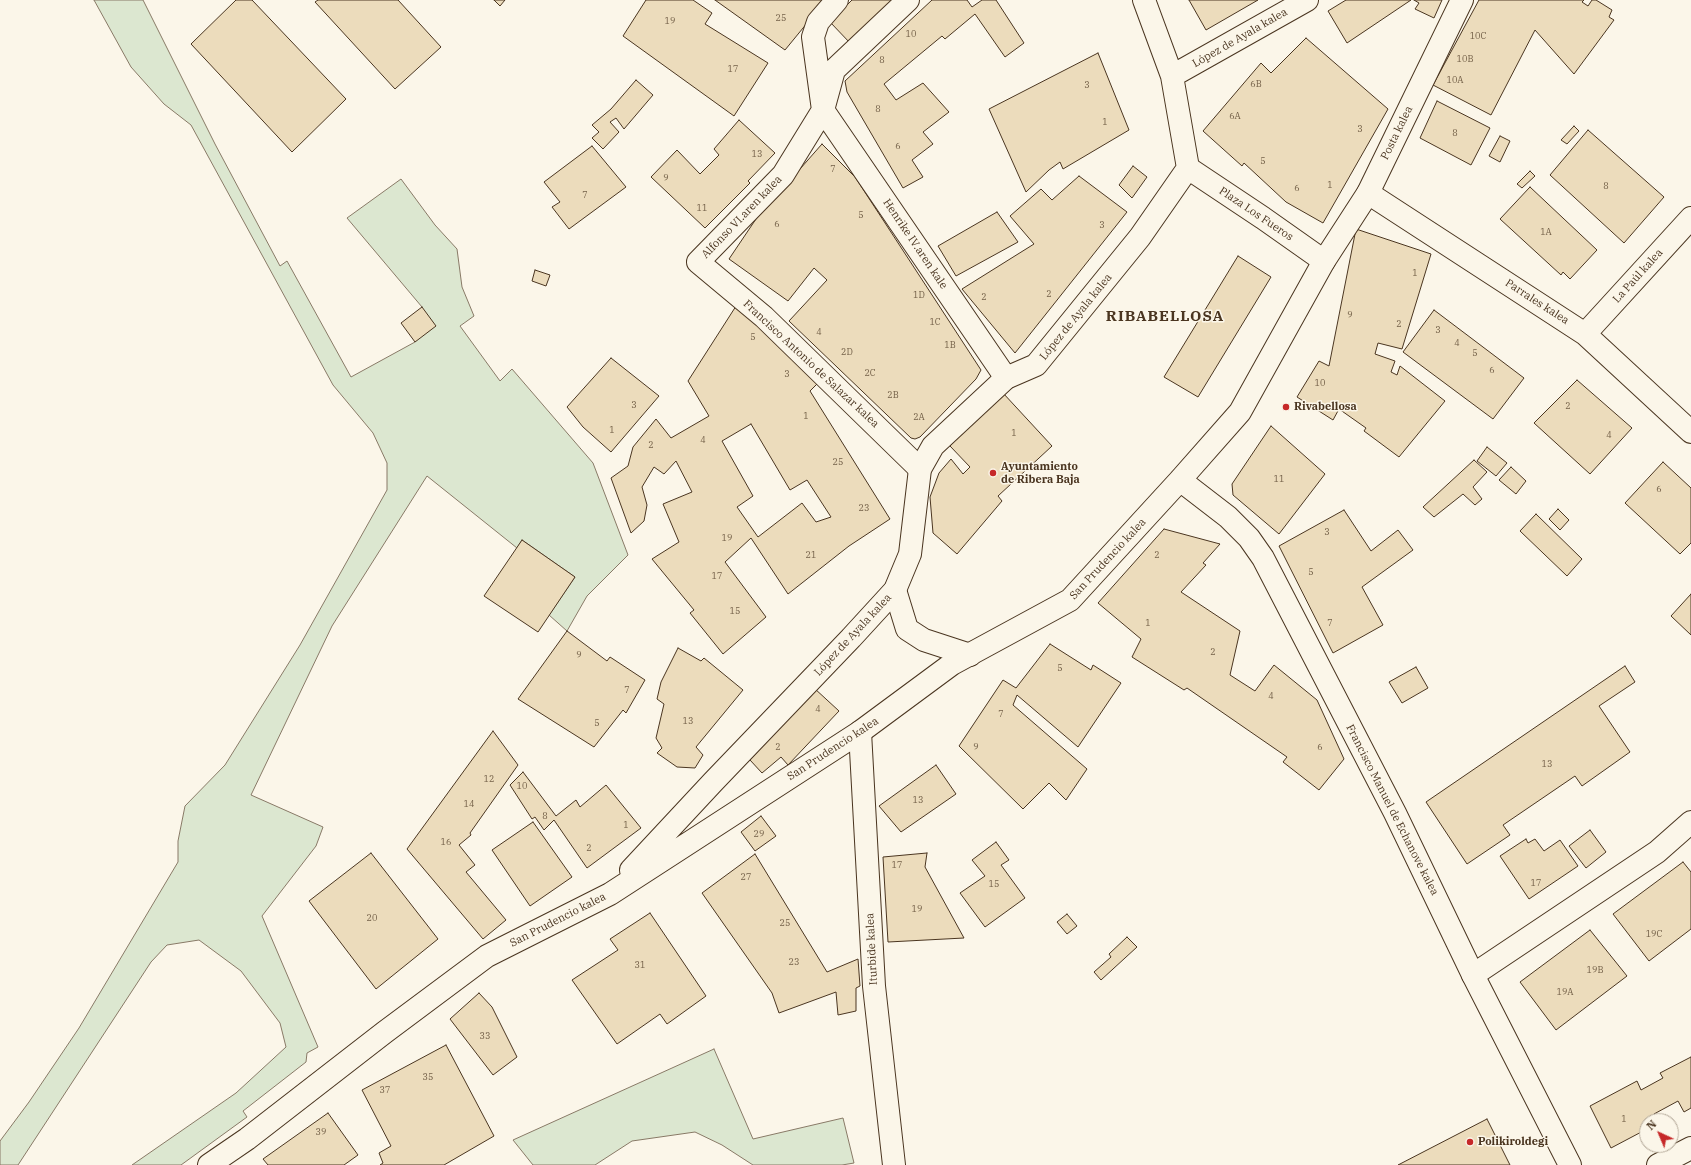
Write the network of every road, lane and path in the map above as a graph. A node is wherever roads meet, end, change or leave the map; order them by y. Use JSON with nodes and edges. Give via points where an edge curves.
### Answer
{"nodes":[{"id":1,"x":837,"y":0,"type":"edge"},
{"id":2,"x":908,"y":0,"type":"edge"},
{"id":3,"x":1144,"y":0,"type":"edge"},
{"id":4,"x":1307,"y":0,"type":"edge"},
{"id":5,"x":1462,"y":0,"type":"edge"},
{"id":6,"x":1172,"y":76,"type":"junction"},
{"id":7,"x":823,"y":110,"type":"junction"},
{"id":8,"x":1188,"y":168,"type":"junction"},
{"id":9,"x":1368,"y":193,"type":"junction"},
{"id":10,"x":1691,"y":218,"type":"edge"},
{"id":11,"x":1324,"y":261,"type":"junction"},
{"id":12,"x":698,"y":262,"type":"joint"},
{"id":13,"x":1585,"y":334,"type":"junction"},
{"id":14,"x":1006,"y":378,"type":"junction"},
{"id":15,"x":1691,"y":432,"type":"edge"},
{"id":16,"x":920,"y":469,"type":"junction"},
{"id":17,"x":1180,"y":480,"type":"junction"},
{"id":18,"x":895,"y":590,"type":"junction"},
{"id":19,"x":970,"y":655,"type":"junction"},
{"id":20,"x":860,"y":732,"type":"junction"},
{"id":21,"x":1691,"y":822,"type":"edge"},
{"id":22,"x":610,"y":894,"type":"junction"},
{"id":23,"x":1473,"y":975,"type":"junction"},
{"id":24,"x":1691,"y":1148,"type":"edge"},
{"id":25,"x":209,"y":1165,"type":"edge"},
{"id":26,"x":894,"y":1165,"type":"edge"},
{"id":27,"x":1570,"y":1165,"type":"edge"},
{"id":28,"x":1658,"y":1165,"type":"edge"}],
"edges":[{"from":1,"to":7,"type":"street","via":[[818,22],[813,38]]},
{"from":2,"to":7,"type":"street","name":"Alfonso VI.aren kalea","via":[[834,70]]},
{"from":3,"to":6,"type":"street"},
{"from":4,"to":6,"type":"street","name":"López de Ayala kalea"},
{"from":5,"to":9,"type":"street","name":"Posta kalea"},
{"from":6,"to":8,"type":"street"},
{"from":7,"to":12,"type":"street","name":"Alfonso VI.aren kalea","via":[[783,175]]},
{"from":7,"to":14,"type":"street","name":"Henrike IV.aren kale"},
{"from":8,"to":11,"type":"street","name":"Plaza Los Fueros"},
{"from":8,"to":14,"type":"street","name":"López de Ayala kalea","via":[[1140,237],[1036,365]]},
{"from":9,"to":11,"type":"street","name":"Posta kalea"},
{"from":9,"to":13,"type":"street","name":"Parrales kalea"},
{"from":10,"to":13,"type":"street","name":"La Paúl kalea"},
{"from":11,"to":17,"type":"street","name":"San Prudencio kalea","via":[[1240,412]]},
{"from":12,"to":16,"type":"street","name":"Francisco Antonio de Salazar kalea","via":[[764,317]]},
{"from":13,"to":15,"type":"street","name":"Parrales kalea"},
{"from":14,"to":16,"type":"street","name":"López de Ayala kalea","via":[[933,446]]},
{"from":16,"to":18,"type":"street","name":"López de Ayala kalea","via":[[910,554]]},
{"from":17,"to":19,"type":"street","name":"San Prudencio kalea","via":[[1070,600]]},
{"from":17,"to":23,"type":"street","name":"Francisco Manuel de Echanove kalea","via":[[1228,517],[1249,538],[1263,558],[1395,813]]},
{"from":18,"to":19,"type":"street","via":[[907,629],[924,640]]},
{"from":18,"to":22,"type":"street","name":"López de Ayala kalea","via":[[712,782]]},
{"from":19,"to":20,"type":"street","name":"San Prudencio kalea","via":[[952,664]]},
{"from":20,"to":22,"type":"street","name":"San Prudencio kalea"},
{"from":20,"to":26,"type":"street","name":"Iturbide kalea","via":[[874,986]]},
{"from":21,"to":23,"type":"street","via":[[1657,852]]},
{"from":22,"to":25,"type":"street","name":"San Prudencio kalea","via":[[487,956],[247,1139]]},
{"from":23,"to":27,"type":"street","name":"Francisco Manuel de Echanove kalea"},
{"from":24,"to":28,"type":"street"}]}
